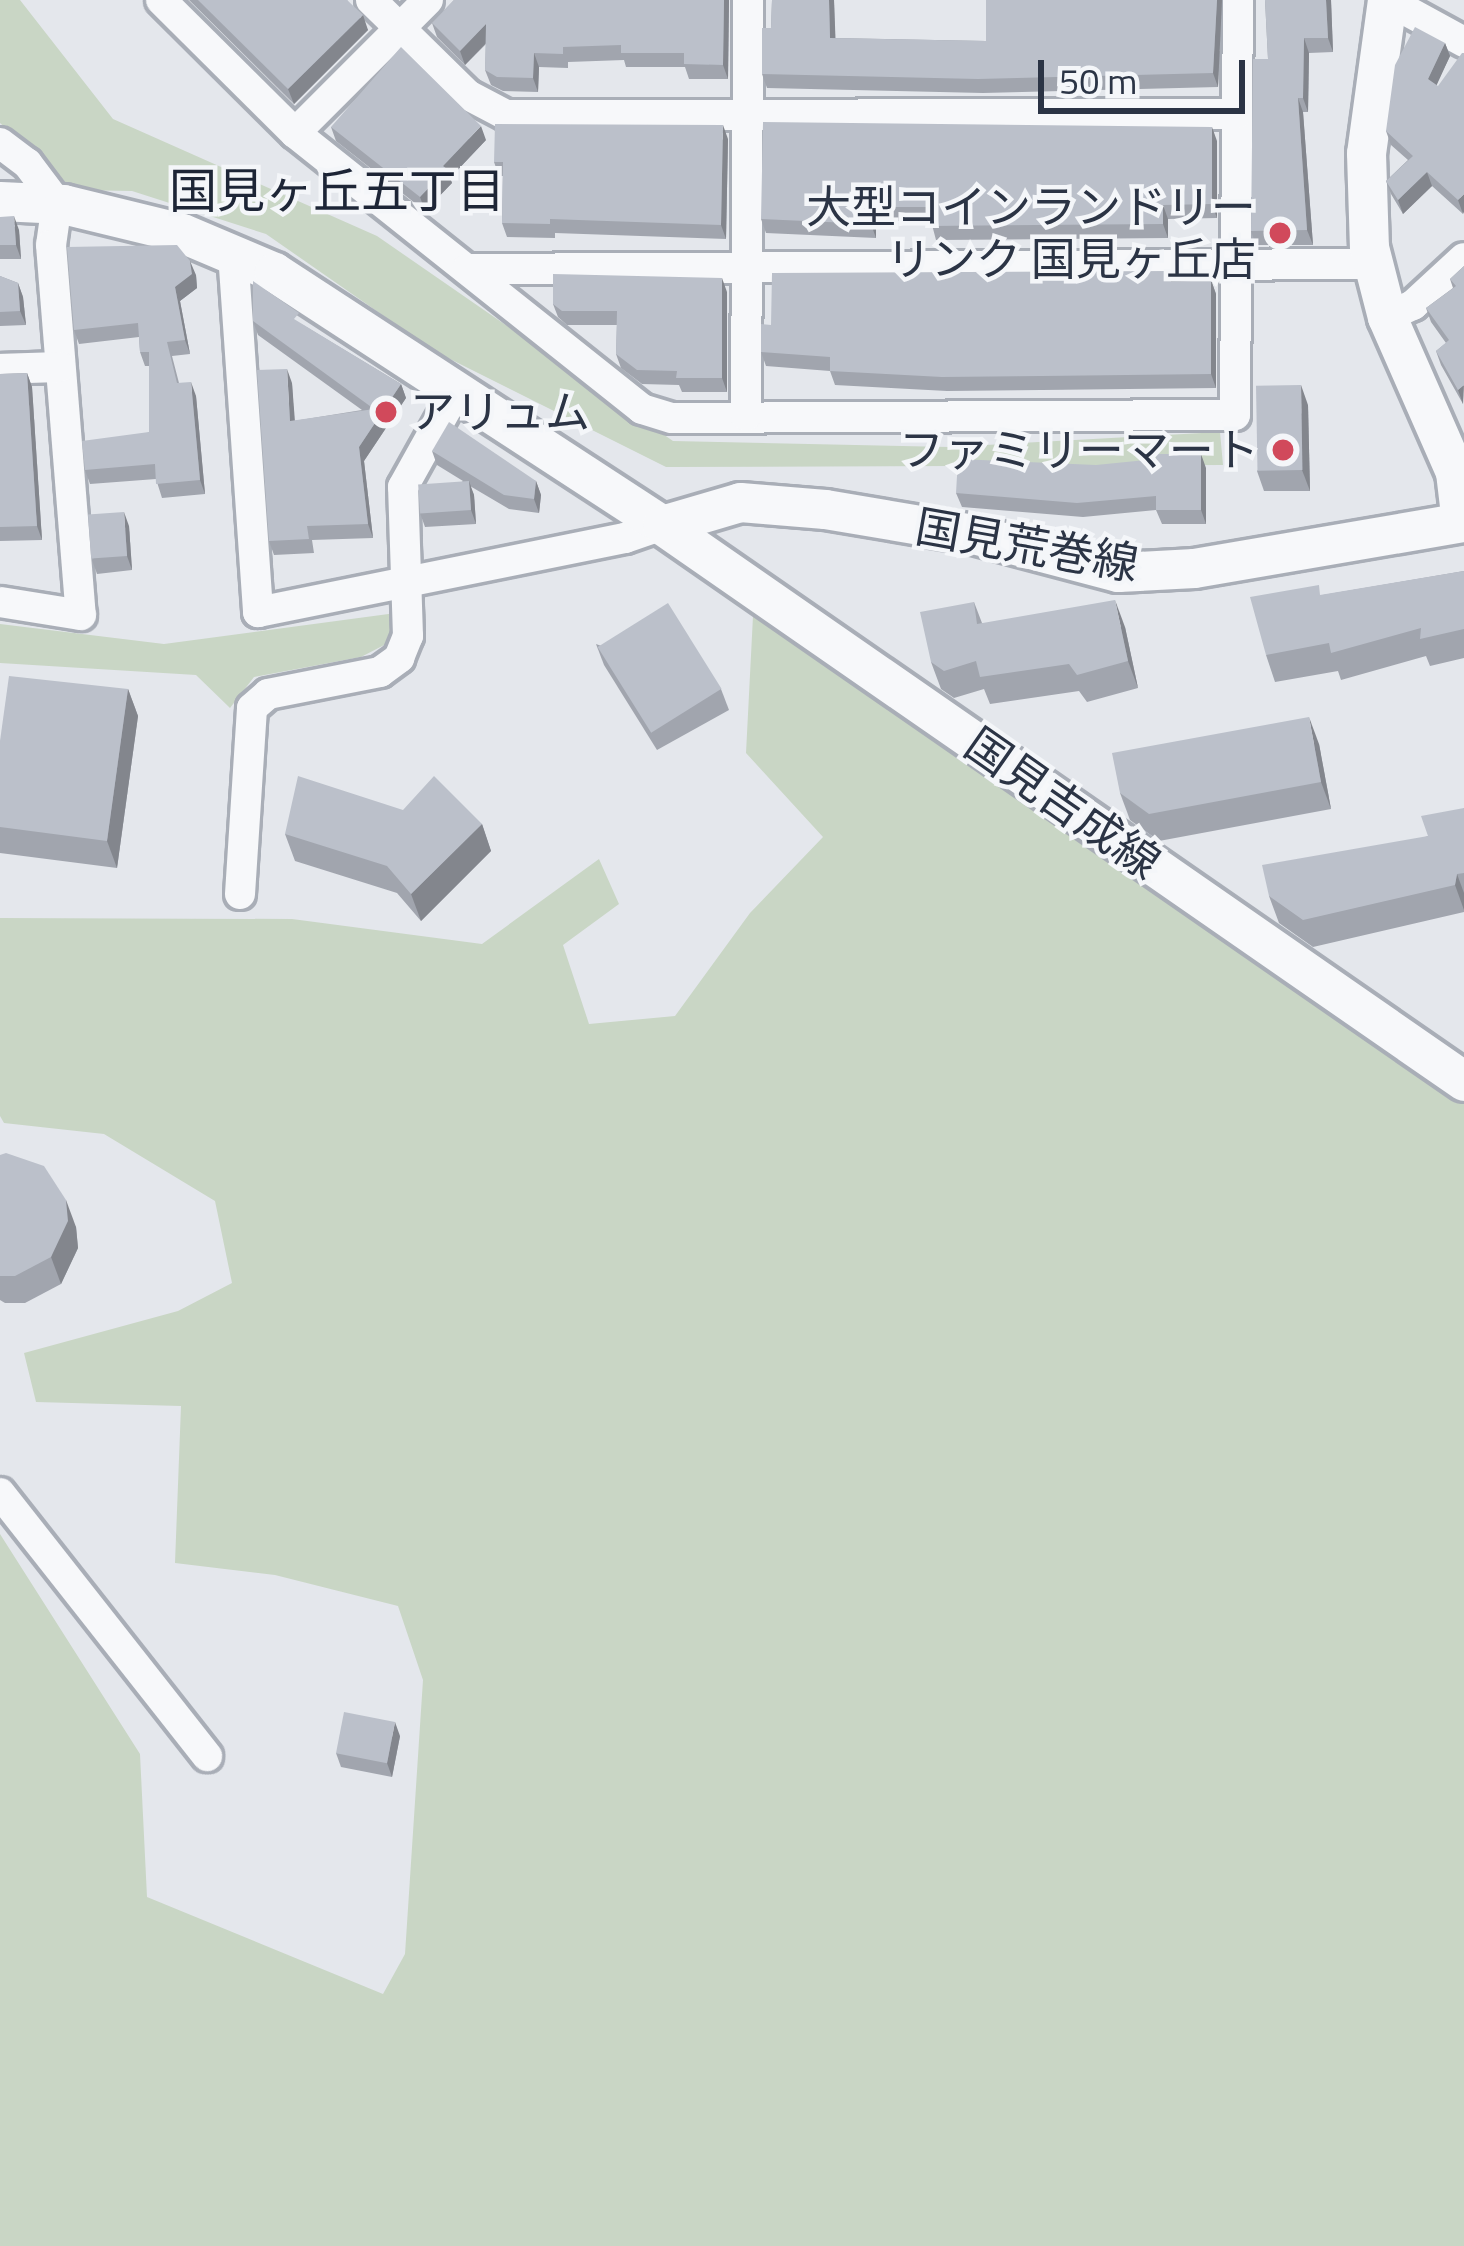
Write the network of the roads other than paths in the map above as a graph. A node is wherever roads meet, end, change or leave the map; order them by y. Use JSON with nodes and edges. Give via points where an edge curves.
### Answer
{"nodes":[{"id":1,"x":161,"y":0,"type":"edge"},
{"id":2,"x":370,"y":0,"type":"edge"},
{"id":3,"x":428,"y":0,"type":"edge"},
{"id":4,"x":748,"y":0,"type":"edge"},
{"id":5,"x":1238,"y":0,"type":"edge"},
{"id":6,"x":1387,"y":0,"type":"edge"},
{"id":7,"x":399,"y":28,"type":"junction"},
{"id":8,"x":1464,"y":43,"type":"edge"},
{"id":9,"x":748,"y":112,"type":"junction"},
{"id":10,"x":1237,"y":114,"type":"junction"},
{"id":11,"x":295,"y":133,"type":"junction"},
{"id":12,"x":0,"y":143,"type":"edge"},
{"id":13,"x":0,"y":201,"type":"edge"},
{"id":14,"x":57,"y":203,"type":"junction"},
{"id":15,"x":233,"y":253,"type":"junction"},
{"id":16,"x":1464,"y":259,"type":"edge"},
{"id":17,"x":1372,"y":264,"type":"junction"},
{"id":18,"x":1237,"y":266,"type":"junction"},
{"id":19,"x":748,"y":267,"type":"junction"},
{"id":20,"x":467,"y":269,"type":"junction"},
{"id":21,"x":1387,"y":317,"type":"junction"},
{"id":22,"x":60,"y":367,"type":"junction"},
{"id":23,"x":0,"y":369,"type":"edge"},
{"id":24,"x":458,"y":388,"type":"junction"},
{"id":25,"x":746,"y":416,"type":"junction"},
{"id":26,"x":1456,"y":451,"type":"edge"},
{"id":27,"x":1463,"y":522,"type":"edge"},
{"id":28,"x":662,"y":525,"type":"junction"},
{"id":29,"x":406,"y":580,"type":"junction"},
{"id":30,"x":0,"y":602,"type":"edge"},
{"id":31,"x":240,"y":894,"type":"dead end"},
{"id":32,"x":1464,"y":1082,"type":"edge"},
{"id":33,"x":0,"y":1493,"type":"edge"},
{"id":34,"x":208,"y":1756,"type":"dead end"}],
"edges":[{"from":1,"to":11,"type":"street"},
{"from":2,"to":7,"type":"street"},
{"from":3,"to":7,"type":"street"},
{"from":4,"to":9,"type":"street"},
{"from":5,"to":10,"type":"street"},
{"from":6,"to":8,"type":"street"},
{"from":6,"to":17,"type":"street","via":[[1366,153]]},
{"from":7,"to":9,"type":"street","via":[[468,95],[506,115]]},
{"from":7,"to":11,"type":"street"},
{"from":9,"to":10,"type":"street"},
{"from":9,"to":19,"type":"street"},
{"from":10,"to":18,"type":"street"},
{"from":11,"to":20,"type":"street"},
{"from":12,"to":14,"type":"street"},
{"from":13,"to":14,"type":"street","name":"国見吉成線"},
{"from":14,"to":15,"type":"street","name":"国見吉成線"},
{"from":14,"to":22,"type":"street","via":[[51,245]]},
{"from":15,"to":24,"type":"street","name":"国見吉成線"},
{"from":15,"to":29,"type":"street","via":[[259,612]]},
{"from":16,"to":21,"type":"street","via":[[1413,305]]},
{"from":17,"to":18,"type":"street"},
{"from":17,"to":21,"type":"street"},
{"from":18,"to":19,"type":"street"},
{"from":18,"to":25,"type":"street","via":[[1235,415]]},
{"from":19,"to":20,"type":"street"},
{"from":19,"to":25,"type":"street"},
{"from":20,"to":25,"type":"street","via":[[642,409],[672,418]]},
{"from":21,"to":26,"type":"street"},
{"from":22,"to":23,"type":"street"},
{"from":22,"to":30,"type":"street","via":[[81,615]]},
{"from":24,"to":28,"type":"street","name":"国見吉成線"},
{"from":24,"to":29,"type":"street","via":[[403,487]]},
{"from":26,"to":27,"type":"street"},
{"from":27,"to":28,"type":"street","name":"国見荒巻線","via":[[1194,568],[1118,572],[825,509],[740,502]]},
{"from":28,"to":29,"type":"street"},
{"from":28,"to":32,"type":"street","name":"国見吉成線"},
{"from":29,"to":31,"type":"street","via":[[408,637],[399,658],[380,671],[268,694],[252,708]]},
{"from":33,"to":34,"type":"street"}]}
